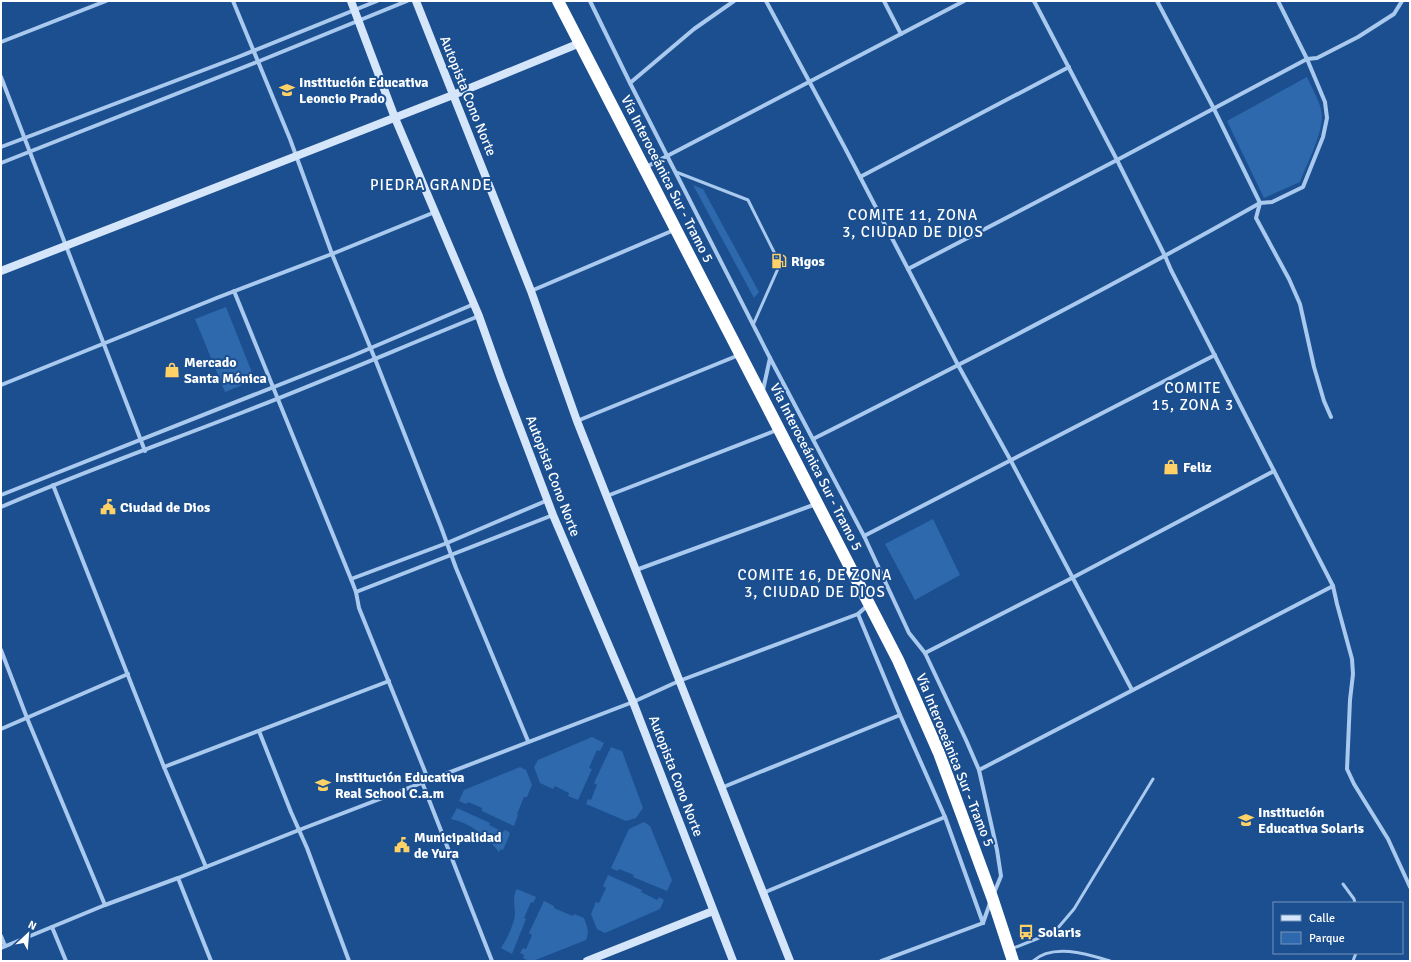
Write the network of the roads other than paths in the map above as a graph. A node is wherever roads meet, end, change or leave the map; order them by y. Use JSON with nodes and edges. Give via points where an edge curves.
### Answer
{"nodes":[{"id":1,"x":106,"y":1,"type":"edge"},
{"id":2,"x":233,"y":1,"type":"edge"},
{"id":3,"x":351,"y":1,"type":"edge"},
{"id":4,"x":377,"y":1,"type":"edge"},
{"id":5,"x":407,"y":1,"type":"edge"},
{"id":6,"x":416,"y":1,"type":"edge"},
{"id":7,"x":558,"y":1,"type":"edge"},
{"id":8,"x":590,"y":1,"type":"edge"},
{"id":9,"x":734,"y":1,"type":"edge"},
{"id":10,"x":766,"y":1,"type":"edge"},
{"id":11,"x":884,"y":1,"type":"edge"},
{"id":12,"x":964,"y":1,"type":"edge"},
{"id":13,"x":1034,"y":1,"type":"edge"},
{"id":14,"x":1157,"y":1,"type":"edge"},
{"id":15,"x":1278,"y":1,"type":"edge"},
{"id":16,"x":1402,"y":1,"type":"edge"},
{"id":17,"x":354,"y":10,"type":"junction"},
{"id":18,"x":358,"y":21,"type":"junction"},
{"id":19,"x":901,"y":34,"type":"junction"},
{"id":20,"x":1,"y":42,"type":"edge"},
{"id":21,"x":580,"y":43,"type":"junction"},
{"id":22,"x":253,"y":51,"type":"junction"},
{"id":23,"x":1307,"y":59,"type":"junction"},
{"id":24,"x":257,"y":62,"type":"junction"},
{"id":25,"x":1069,"y":68,"type":"junction"},
{"id":26,"x":1,"y":76,"type":"edge"},
{"id":27,"x":809,"y":81,"type":"junction"},
{"id":28,"x":630,"y":83,"type":"junction"},
{"id":29,"x":453,"y":95,"type":"junction"},
{"id":30,"x":1214,"y":109,"type":"junction"},
{"id":31,"x":395,"y":118,"type":"junction"},
{"id":32,"x":25,"y":138,"type":"junction"},
{"id":33,"x":1,"y":148,"type":"edge"},
{"id":34,"x":30,"y":151,"type":"junction"},
{"id":35,"x":667,"y":155,"type":"junction"},
{"id":36,"x":296,"y":156,"type":"junction"},
{"id":37,"x":1117,"y":160,"type":"junction"},
{"id":38,"x":1,"y":162,"type":"edge"},
{"id":39,"x":644,"y":168,"type":"junction"},
{"id":40,"x":676,"y":172,"type":"junction"},
{"id":41,"x":860,"y":177,"type":"junction"},
{"id":42,"x":1260,"y":204,"type":"junction"},
{"id":43,"x":435,"y":212,"type":"junction"},
{"id":44,"x":676,"y":229,"type":"junction"},
{"id":45,"x":66,"y":245,"type":"junction"},
{"id":46,"x":332,"y":254,"type":"junction"},
{"id":47,"x":1166,"y":256,"type":"junction"},
{"id":48,"x":908,"y":269,"type":"junction"},
{"id":49,"x":1,"y":271,"type":"edge"},
{"id":50,"x":531,"y":290,"type":"junction"},
{"id":51,"x":234,"y":291,"type":"junction"},
{"id":52,"x":474,"y":304,"type":"junction"},
{"id":53,"x":479,"y":316,"type":"junction"},
{"id":54,"x":753,"y":325,"type":"junction"},
{"id":55,"x":104,"y":343,"type":"junction"},
{"id":56,"x":371,"y":348,"type":"junction"},
{"id":57,"x":741,"y":354,"type":"junction"},
{"id":58,"x":1215,"y":355,"type":"junction"},
{"id":59,"x":770,"y":358,"type":"junction"},
{"id":60,"x":375,"y":359,"type":"junction"},
{"id":61,"x":958,"y":366,"type":"junction"},
{"id":62,"x":1,"y":385,"type":"edge"},
{"id":63,"x":272,"y":387,"type":"junction"},
{"id":64,"x":762,"y":394,"type":"junction"},
{"id":65,"x":277,"y":398,"type":"junction"},
{"id":66,"x":1331,"y":417,"type":"dead end"},
{"id":67,"x":577,"y":421,"type":"junction"},
{"id":68,"x":779,"y":429,"type":"junction"},
{"id":69,"x":813,"y":439,"type":"junction"},
{"id":70,"x":141,"y":440,"type":"junction"},
{"id":71,"x":145,"y":450,"type":"junction"},
{"id":72,"x":1011,"y":460,"type":"junction"},
{"id":73,"x":1274,"y":471,"type":"junction"},
{"id":74,"x":53,"y":485,"type":"junction"},
{"id":75,"x":1,"y":495,"type":"edge"},
{"id":76,"x":607,"y":496,"type":"junction"},
{"id":77,"x":548,"y":500,"type":"junction"},
{"id":78,"x":817,"y":504,"type":"junction"},
{"id":79,"x":1,"y":507,"type":"edge"},
{"id":80,"x":553,"y":515,"type":"junction"},
{"id":81,"x":864,"y":536,"type":"junction"},
{"id":82,"x":448,"y":543,"type":"junction"},
{"id":83,"x":452,"y":555,"type":"junction"},
{"id":84,"x":636,"y":571,"type":"junction"},
{"id":85,"x":1072,"y":578,"type":"junction"},
{"id":86,"x":351,"y":580,"type":"junction"},
{"id":87,"x":1333,"y":586,"type":"junction"},
{"id":88,"x":356,"y":592,"type":"junction"},
{"id":89,"x":869,"y":603,"type":"junction"},
{"id":90,"x":858,"y":614,"type":"junction"},
{"id":91,"x":1,"y":650,"type":"edge"},
{"id":92,"x":925,"y":653,"type":"junction"},
{"id":93,"x":128,"y":674,"type":"junction"},
{"id":94,"x":389,"y":681,"type":"junction"},
{"id":95,"x":679,"y":681,"type":"junction"},
{"id":96,"x":1132,"y":690,"type":"junction"},
{"id":97,"x":633,"y":702,"type":"junction"},
{"id":98,"x":900,"y":715,"type":"junction"},
{"id":99,"x":27,"y":718,"type":"junction"},
{"id":100,"x":1,"y":729,"type":"edge"},
{"id":101,"x":258,"y":731,"type":"junction"},
{"id":102,"x":528,"y":741,"type":"junction"},
{"id":103,"x":164,"y":767,"type":"junction"},
{"id":104,"x":979,"y":770,"type":"junction"},
{"id":105,"x":1153,"y":779,"type":"dead end"},
{"id":106,"x":422,"y":782,"type":"junction"},
{"id":107,"x":721,"y":788,"type":"junction"},
{"id":108,"x":945,"y":817,"type":"junction"},
{"id":109,"x":299,"y":830,"type":"junction"},
{"id":110,"x":206,"y":867,"type":"junction"},
{"id":111,"x":178,"y":878,"type":"junction"},
{"id":112,"x":1343,"y":884,"type":"dead end"},
{"id":113,"x":1410,"y":887,"type":"edge"},
{"id":114,"x":763,"y":893,"type":"junction"},
{"id":115,"x":992,"y":897,"type":"junction"},
{"id":116,"x":1355,"y":902,"type":"edge"},
{"id":117,"x":105,"y":905,"type":"junction"},
{"id":118,"x":713,"y":911,"type":"junction"},
{"id":119,"x":983,"y":923,"type":"junction"},
{"id":120,"x":52,"y":927,"type":"junction"},
{"id":121,"x":1,"y":936,"type":"edge"},
{"id":122,"x":3,"y":947,"type":"edge"},
{"id":123,"x":1009,"y":949,"type":"junction"},
{"id":124,"x":66,"y":961,"type":"edge"},
{"id":125,"x":211,"y":961,"type":"edge"},
{"id":126,"x":349,"y":961,"type":"edge"},
{"id":127,"x":492,"y":961,"type":"edge"},
{"id":128,"x":587,"y":961,"type":"edge"},
{"id":129,"x":733,"y":961,"type":"edge"},
{"id":130,"x":790,"y":961,"type":"edge"},
{"id":131,"x":882,"y":961,"type":"edge"},
{"id":132,"x":1014,"y":961,"type":"edge"},
{"id":133,"x":1033,"y":961,"type":"edge"},
{"id":134,"x":1110,"y":961,"type":"edge"}],
"edges":[{"from":1,"to":20,"type":"street"},
{"from":2,"to":22,"type":"street"},
{"from":3,"to":17,"type":"main road","name":"Autopista Cono Norte"},
{"from":4,"to":17,"type":"street"},
{"from":5,"to":18,"type":"street"},
{"from":6,"to":29,"type":"main road","name":"Autopista Cono Norte"},
{"from":7,"to":21,"type":"highway","name":"Vía Interoceánica Sur - Tramo 5"},
{"from":8,"to":28,"type":"street"},
{"from":9,"to":28,"type":"street","via":[[694,28]]},
{"from":10,"to":27,"type":"street"},
{"from":11,"to":19,"type":"street"},
{"from":12,"to":19,"type":"street"},
{"from":13,"to":25,"type":"street"},
{"from":14,"to":30,"type":"street"},
{"from":15,"to":23,"type":"street"},
{"from":16,"to":23,"type":"street","via":[[1394,14],[1358,37],[1317,58]]},
{"from":17,"to":18,"type":"main road","name":"Autopista Cono Norte"},
{"from":17,"to":22,"type":"street"},
{"from":18,"to":24,"type":"street"},
{"from":18,"to":31,"type":"main road","name":"Autopista Cono Norte"},
{"from":19,"to":27,"type":"street"},
{"from":21,"to":29,"type":"main road"},
{"from":21,"to":39,"type":"highway","name":"Vía Interoceánica Sur - Tramo 5"},
{"from":22,"to":24,"type":"street"},
{"from":22,"to":32,"type":"street"},
{"from":23,"to":30,"type":"street"},
{"from":23,"to":42,"type":"street","via":[[1325,102],[1327,118],[1323,137],[1303,187],[1272,202]]},
{"from":24,"to":34,"type":"street"},
{"from":24,"to":36,"type":"street"},
{"from":25,"to":37,"type":"street"},
{"from":25,"to":41,"type":"street"},
{"from":26,"to":32,"type":"street"},
{"from":27,"to":35,"type":"street"},
{"from":27,"to":41,"type":"street"},
{"from":28,"to":35,"type":"street"},
{"from":29,"to":31,"type":"main road"},
{"from":29,"to":50,"type":"main road","name":"Autopista Cono Norte"},
{"from":30,"to":37,"type":"street"},
{"from":30,"to":42,"type":"street"},
{"from":31,"to":36,"type":"main road"},
{"from":31,"to":43,"type":"main road","name":"Autopista Cono Norte"},
{"from":32,"to":33,"type":"street"},
{"from":32,"to":34,"type":"street"},
{"from":34,"to":38,"type":"street"},
{"from":34,"to":45,"type":"street"},
{"from":35,"to":39,"type":"street"},
{"from":35,"to":40,"type":"street"},
{"from":36,"to":45,"type":"main road"},
{"from":36,"to":46,"type":"street"},
{"from":37,"to":47,"type":"street"},
{"from":37,"to":48,"type":"street"},
{"from":39,"to":44,"type":"highway","name":"Vía Interoceánica Sur - Tramo 5"},
{"from":40,"to":54,"type":"street"},
{"from":40,"to":54,"type":"lane","via":[[748,200],[780,264]]},
{"from":41,"to":48,"type":"street"},
{"from":42,"to":47,"type":"street"},
{"from":42,"to":66,"type":"street","via":[[1256,218],[1289,278],[1300,304],[1314,367]]},
{"from":43,"to":46,"type":"street"},
{"from":43,"to":52,"type":"main road","name":"Autopista Cono Norte"},
{"from":44,"to":50,"type":"street"},
{"from":44,"to":57,"type":"highway","name":"Vía Interoceánica Sur - Tramo 5"},
{"from":45,"to":49,"type":"main road"},
{"from":45,"to":55,"type":"street"},
{"from":46,"to":51,"type":"street"},
{"from":46,"to":56,"type":"street"},
{"from":47,"to":58,"type":"street"},
{"from":47,"to":61,"type":"street"},
{"from":48,"to":61,"type":"street"},
{"from":50,"to":67,"type":"main road","name":"Autopista Cono Norte"},
{"from":51,"to":55,"type":"street"},
{"from":51,"to":63,"type":"street"},
{"from":52,"to":53,"type":"main road","name":"Autopista Cono Norte"},
{"from":52,"to":56,"type":"street"},
{"from":53,"to":60,"type":"street"},
{"from":53,"to":77,"type":"main road","name":"Autopista Cono Norte"},
{"from":54,"to":59,"type":"street"},
{"from":55,"to":62,"type":"street"},
{"from":55,"to":70,"type":"street"},
{"from":56,"to":60,"type":"street"},
{"from":56,"to":63,"type":"street"},
{"from":57,"to":64,"type":"highway","name":"Vía Interoceánica Sur - Tramo 5"},
{"from":57,"to":67,"type":"street"},
{"from":58,"to":72,"type":"street"},
{"from":58,"to":73,"type":"street"},
{"from":59,"to":64,"type":"street"},
{"from":59,"to":69,"type":"street"},
{"from":60,"to":65,"type":"street"},
{"from":60,"to":82,"type":"street"},
{"from":61,"to":69,"type":"street"},
{"from":61,"to":72,"type":"street"},
{"from":63,"to":65,"type":"street"},
{"from":63,"to":70,"type":"street"},
{"from":64,"to":68,"type":"highway","name":"Vía Interoceánica Sur - Tramo 5"},
{"from":65,"to":71,"type":"street"},
{"from":65,"to":86,"type":"street"},
{"from":67,"to":76,"type":"main road","name":"Autopista Cono Norte"},
{"from":68,"to":76,"type":"street"},
{"from":68,"to":78,"type":"highway","name":"Vía Interoceánica Sur - Tramo 5"},
{"from":69,"to":81,"type":"street"},
{"from":70,"to":71,"type":"street"},
{"from":70,"to":75,"type":"street"},
{"from":71,"to":74,"type":"street"},
{"from":72,"to":81,"type":"street"},
{"from":72,"to":85,"type":"street"},
{"from":73,"to":85,"type":"street"},
{"from":73,"to":87,"type":"street"},
{"from":74,"to":79,"type":"street"},
{"from":74,"to":93,"type":"street"},
{"from":76,"to":84,"type":"main road","name":"Autopista Cono Norte"},
{"from":77,"to":80,"type":"main road","name":"Autopista Cono Norte"},
{"from":77,"to":82,"type":"street"},
{"from":78,"to":84,"type":"street"},
{"from":78,"to":89,"type":"highway","name":"Vía Interoceánica Sur - Tramo 5"},
{"from":80,"to":83,"type":"street"},
{"from":80,"to":97,"type":"main road","name":"Autopista Cono Norte"},
{"from":81,"to":92,"type":"street","via":[[909,633]]},
{"from":82,"to":83,"type":"street"},
{"from":82,"to":86,"type":"street"},
{"from":83,"to":88,"type":"street"},
{"from":83,"to":102,"type":"street"},
{"from":84,"to":95,"type":"main road","name":"Autopista Cono Norte"},
{"from":85,"to":92,"type":"street"},
{"from":85,"to":96,"type":"street"},
{"from":86,"to":88,"type":"street"},
{"from":87,"to":96,"type":"street"},
{"from":87,"to":113,"type":"street","via":[[1352,659],[1346,769],[1388,839]]},
{"from":88,"to":94,"type":"street","via":[[359,608]]},
{"from":89,"to":90,"type":"street"},
{"from":89,"to":115,"type":"highway","name":"Vía Interoceánica Sur - Tramo 5","via":[[923,714]]},
{"from":90,"to":95,"type":"street"},
{"from":90,"to":98,"type":"street"},
{"from":91,"to":99,"type":"street"},
{"from":92,"to":104,"type":"street"},
{"from":93,"to":99,"type":"street"},
{"from":93,"to":103,"type":"street"},
{"from":94,"to":101,"type":"street"},
{"from":94,"to":106,"type":"street","via":[[426,774]]},
{"from":95,"to":97,"type":"street"},
{"from":95,"to":107,"type":"main road","name":"Autopista Cono Norte"},
{"from":96,"to":104,"type":"street"},
{"from":97,"to":102,"type":"street"},
{"from":97,"to":118,"type":"main road","name":"Autopista Cono Norte"},
{"from":98,"to":107,"type":"street"},
{"from":98,"to":108,"type":"street"},
{"from":99,"to":100,"type":"street"},
{"from":99,"to":117,"type":"street"},
{"from":101,"to":103,"type":"street"},
{"from":101,"to":109,"type":"street"},
{"from":102,"to":106,"type":"street"},
{"from":103,"to":110,"type":"street"},
{"from":104,"to":115,"type":"street","via":[[1001,876]]},
{"from":105,"to":123,"type":"lane","via":[[1074,909],[1057,929]]},
{"from":106,"to":109,"type":"street"},
{"from":106,"to":127,"type":"street"},
{"from":107,"to":114,"type":"main road","name":"Autopista Cono Norte"},
{"from":108,"to":114,"type":"street"},
{"from":108,"to":119,"type":"street"},
{"from":109,"to":110,"type":"street"},
{"from":109,"to":126,"type":"street"},
{"from":110,"to":111,"type":"street"},
{"from":111,"to":117,"type":"street"},
{"from":111,"to":125,"type":"street"},
{"from":112,"to":116,"type":"lane"},
{"from":114,"to":130,"type":"main road","name":"Autopista Cono Norte"},
{"from":115,"to":119,"type":"street"},
{"from":115,"to":123,"type":"highway","name":"Vía Interoceánica Sur - Tramo 5"},
{"from":117,"to":120,"type":"street"},
{"from":118,"to":128,"type":"main road"},
{"from":118,"to":129,"type":"main road","name":"Autopista Cono Norte"},
{"from":119,"to":131,"type":"street"},
{"from":120,"to":122,"type":"street"},
{"from":120,"to":124,"type":"street"},
{"from":121,"to":122,"type":"street"},
{"from":123,"to":132,"type":"highway","name":"Vía Interoceánica Sur - Tramo 5"},
{"from":133,"to":134,"type":"lane","via":[[1044,953],[1061,952]]}]}
